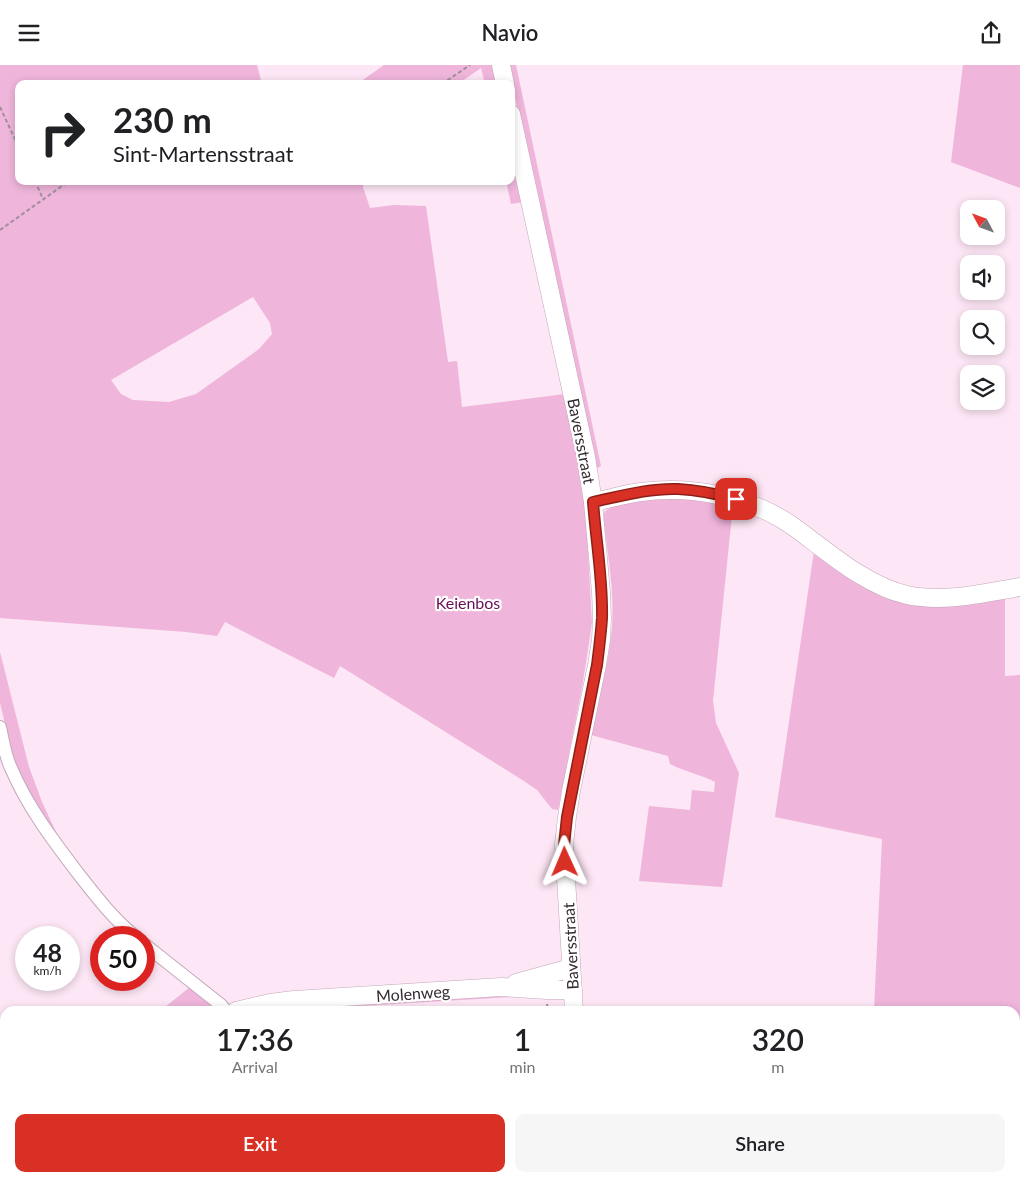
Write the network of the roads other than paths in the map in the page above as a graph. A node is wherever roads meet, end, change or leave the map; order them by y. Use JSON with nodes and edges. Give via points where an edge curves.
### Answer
{"nodes":[{"id":1,"x":501,"y":65,"type":"edge"},
{"id":2,"x":504,"y":80,"type":"edge"},
{"id":3,"x":515,"y":132,"type":"edge"},
{"id":4,"x":593,"y":502,"type":"junction"},
{"id":5,"x":1020,"y":587,"type":"edge"},
{"id":6,"x":0,"y":727,"type":"edge"},
{"id":7,"x":122,"y":926,"type":"edge"},
{"id":8,"x":155,"y":953,"type":"edge"},
{"id":9,"x":571,"y":968,"type":"junction"},
{"id":10,"x":501,"y":987,"type":"junction"},
{"id":11,"x":573,"y":990,"type":"junction"},
{"id":12,"x":223,"y":1006,"type":"edge"},
{"id":13,"x":258,"y":1006,"type":"edge"},
{"id":14,"x":574,"y":1006,"type":"edge"}],
"edges":[{"from":1,"to":2,"type":"main road"},
{"from":3,"to":4,"type":"main road","name":"Baversstraat"},
{"from":4,"to":5,"type":"main road","via":[[641,492],[678,489],[715,494],[770,512],[873,582],[904,594],[947,598]]},
{"from":4,"to":9,"type":"main road","name":"Baversstraat","via":[[602,618],[597,665],[571,791],[564,845]]},
{"from":6,"to":7,"type":"street","via":[[10,766],[26,801]]},
{"from":8,"to":12,"type":"street"},
{"from":9,"to":10,"type":"main road","name":"Molenweg"},
{"from":9,"to":11,"type":"main road","name":"Baversstraat"},
{"from":10,"to":11,"type":"main road","name":"Molenweg"},
{"from":10,"to":13,"type":"main road","name":"Molenweg","via":[[294,1000]]},
{"from":11,"to":14,"type":"main road","name":"Baversstraat"}]}
